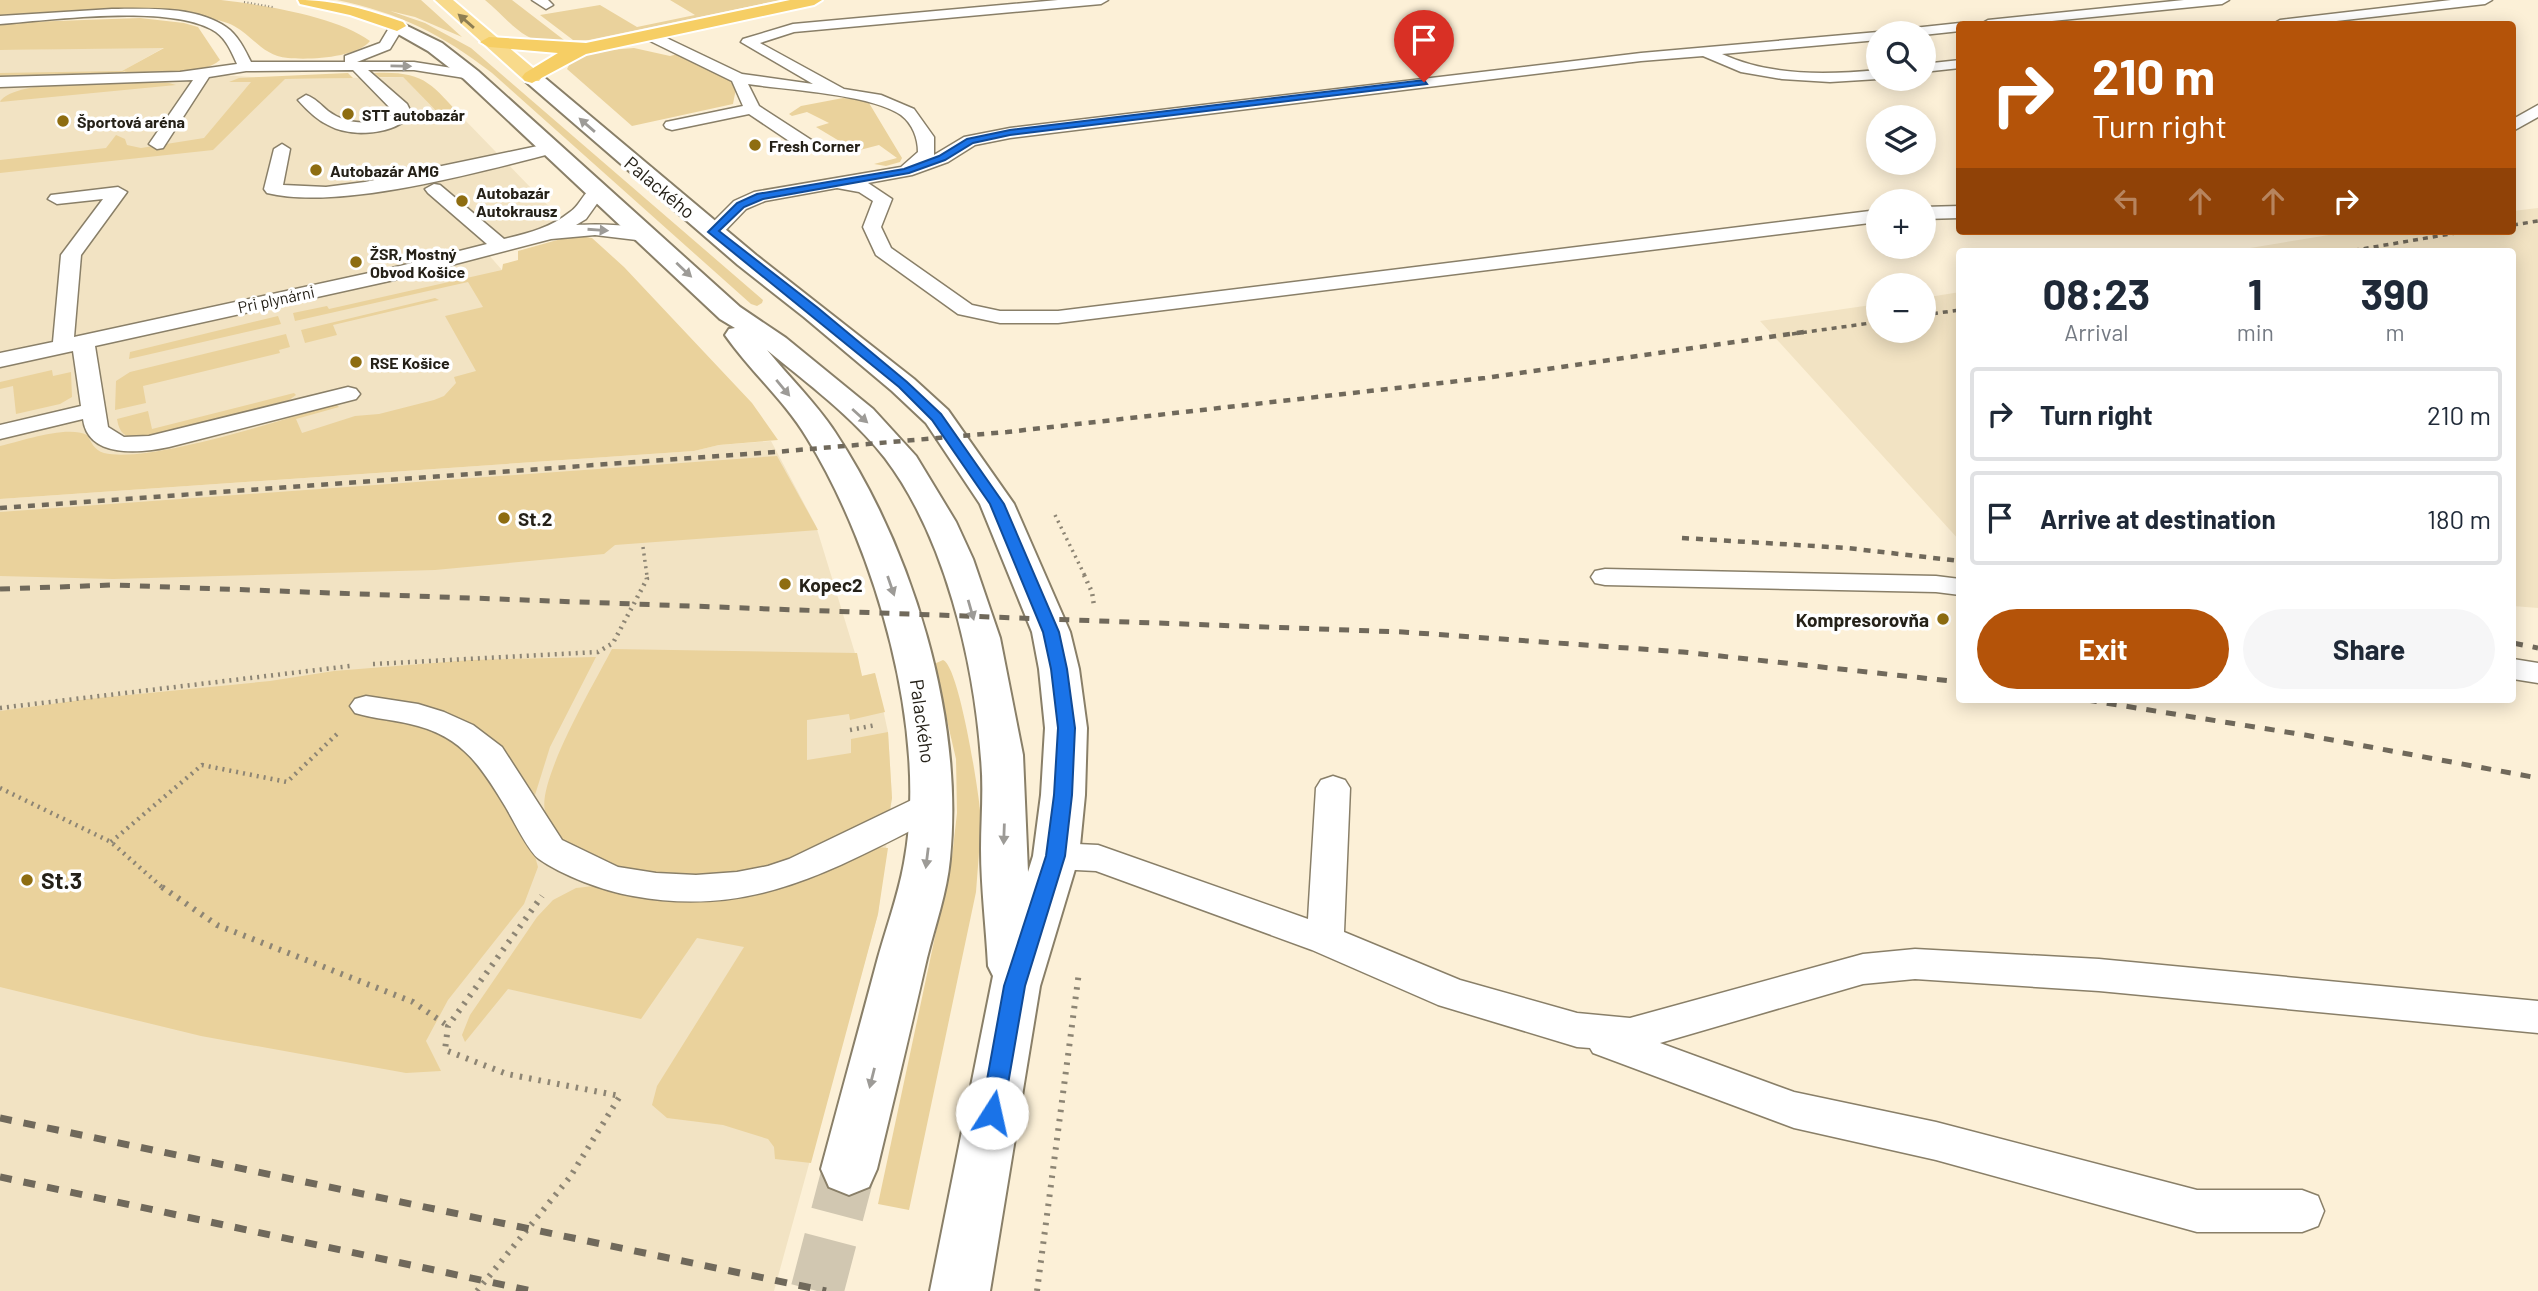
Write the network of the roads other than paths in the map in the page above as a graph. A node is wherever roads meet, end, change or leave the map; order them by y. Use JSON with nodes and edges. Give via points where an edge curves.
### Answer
{"nodes":[{"id":1,"x":306,"y":0,"type":"edge"},
{"id":2,"x":443,"y":0,"type":"edge"},
{"id":3,"x":814,"y":0,"type":"edge"},
{"id":4,"x":1101,"y":0,"type":"edge"},
{"id":5,"x":2222,"y":0,"type":"edge"},
{"id":6,"x":2485,"y":0,"type":"edge"},
{"id":7,"x":864,"y":7,"type":"dead end"},
{"id":8,"x":0,"y":20,"type":"edge"},
{"id":9,"x":2017,"y":21,"type":"edge"},
{"id":10,"x":2306,"y":21,"type":"edge"},
{"id":11,"x":397,"y":26,"type":"junction"},
{"id":12,"x":1956,"y":27,"type":"edge"},
{"id":13,"x":793,"y":28,"type":"junction"},
{"id":14,"x":1936,"y":30,"type":"edge"},
{"id":15,"x":649,"y":35,"type":"junction"},
{"id":16,"x":1866,"y":37,"type":"edge"},
{"id":17,"x":489,"y":42,"type":"junction"},
{"id":18,"x":598,"y":45,"type":"junction"},
{"id":19,"x":1703,"y":52,"type":"junction"},
{"id":20,"x":1956,"y":64,"type":"edge"},
{"id":21,"x":309,"y":66,"type":"junction"},
{"id":22,"x":362,"y":66,"type":"junction"},
{"id":23,"x":246,"y":67,"type":"junction"},
{"id":24,"x":1936,"y":67,"type":"edge"},
{"id":25,"x":204,"y":74,"type":"junction"},
{"id":26,"x":471,"y":75,"type":"junction"},
{"id":27,"x":1866,"y":75,"type":"edge"},
{"id":28,"x":532,"y":77,"type":"junction"},
{"id":29,"x":738,"y":78,"type":"junction"},
{"id":30,"x":0,"y":82,"type":"edge"},
{"id":31,"x":840,"y":93,"type":"junction"},
{"id":32,"x":306,"y":100,"type":"dead end"},
{"id":33,"x":752,"y":108,"type":"junction"},
{"id":34,"x":2538,"y":110,"type":"edge"},
{"id":35,"x":672,"y":125,"type":"dead end"},
{"id":36,"x":2516,"y":125,"type":"edge"},
{"id":37,"x":2516,"y":128,"type":"edge"},
{"id":38,"x":2538,"y":132,"type":"edge"},
{"id":39,"x":157,"y":144,"type":"dead end"},
{"id":40,"x":810,"y":147,"type":"dead end"},
{"id":41,"x":552,"y":148,"type":"junction"},
{"id":42,"x":282,"y":149,"type":"dead end"},
{"id":43,"x":833,"y":162,"type":"dead end"},
{"id":44,"x":906,"y":171,"type":"junction"},
{"id":45,"x":835,"y":184,"type":"junction"},
{"id":46,"x":433,"y":189,"type":"dead end"},
{"id":47,"x":597,"y":191,"type":"junction"},
{"id":48,"x":57,"y":199,"type":"dead end"},
{"id":49,"x":1956,"y":212,"type":"edge"},
{"id":50,"x":1936,"y":213,"type":"edge"},
{"id":51,"x":1866,"y":217,"type":"edge"},
{"id":52,"x":713,"y":232,"type":"junction"},
{"id":53,"x":550,"y":233,"type":"junction"},
{"id":54,"x":645,"y":235,"type":"junction"},
{"id":55,"x":501,"y":246,"type":"junction"},
{"id":56,"x":730,"y":313,"type":"junction"},
{"id":57,"x":74,"y":343,"type":"junction"},
{"id":58,"x":0,"y":360,"type":"edge"},
{"id":59,"x":348,"y":394,"type":"dead end"},
{"id":60,"x":92,"y":410,"type":"junction"},
{"id":61,"x":0,"y":432,"type":"edge"},
{"id":62,"x":1605,"y":577,"type":"dead end"},
{"id":63,"x":1956,"y":586,"type":"edge"},
{"id":64,"x":2516,"y":669,"type":"edge"},
{"id":65,"x":2538,"y":673,"type":"edge"},
{"id":66,"x":366,"y":706,"type":"road end"},
{"id":67,"x":1333,"y":788,"type":"dead end"},
{"id":68,"x":932,"y":805,"type":"junction"},
{"id":69,"x":1056,"y":856,"type":"junction"},
{"id":70,"x":1325,"y":940,"type":"junction"},
{"id":71,"x":1015,"y":986,"type":"junction"},
{"id":72,"x":2538,"y":1017,"type":"edge"},
{"id":73,"x":1577,"y":1030,"type":"junction"},
{"id":74,"x":849,"y":1169,"type":"tunnel mouth"},
{"id":75,"x":2302,"y":1212,"type":"dead end"},
{"id":76,"x":960,"y":1291,"type":"edge"}],
"edges":[{"from":1,"to":11,"type":"highway"},
{"from":17,"to":2,"type":"main road","one_way":true},
{"from":3,"to":15,"type":"highway"},
{"from":4,"to":13,"type":"lane"},
{"from":5,"to":9,"type":"lane"},
{"from":6,"to":10,"type":"lane"},
{"from":7,"to":13,"type":"lane"},
{"from":8,"to":23,"type":"lane","via":[[96,14],[188,18],[225,33]]},
{"from":11,"to":21,"type":"lane","via":[[393,41],[380,49]]},
{"from":11,"to":26,"type":"street","name":"Palackého"},
{"from":12,"to":14,"type":"lane"},
{"from":13,"to":31,"type":"lane","via":[[748,42]]},
{"from":15,"to":18,"type":"highway"},
{"from":15,"to":29,"type":"lane"},
{"from":16,"to":19,"type":"lane"},
{"from":17,"to":18,"type":"highway","via":[[531,47]]},
{"from":17,"to":28,"type":"main road"},
{"from":18,"to":28,"type":"highway","via":[[567,54]]},
{"from":19,"to":27,"type":"lane","via":[[1749,70]]},
{"from":19,"to":44,"type":"lane","via":[[1010,132],[970,141],[942,158]]},
{"from":20,"to":24,"type":"lane"},
{"from":21,"to":22,"type":"lane"},
{"from":21,"to":23,"type":"lane"},
{"from":22,"to":26,"type":"lane","one_way":true,"via":[[430,68]]},
{"from":22,"to":32,"type":"lane","via":[[365,78],[401,107],[404,114],[400,118],[346,126]]},
{"from":23,"to":25,"type":"lane"},
{"from":25,"to":30,"type":"lane"},
{"from":25,"to":39,"type":"lane"},
{"from":26,"to":41,"type":"street","name":"Palackého"},
{"from":52,"to":28,"type":"street","name":"Palackého","one_way":true},
{"from":29,"to":31,"type":"lane"},
{"from":29,"to":33,"type":"lane"},
{"from":31,"to":44,"type":"lane","via":[[875,98],[908,112],[926,137],[926,154]]},
{"from":33,"to":35,"type":"lane"},
{"from":33,"to":40,"type":"lane"},
{"from":34,"to":36,"type":"lane"},
{"from":37,"to":38,"type":"lane"},
{"from":41,"to":42,"type":"lane","via":[[369,186],[298,193],[273,189]]},
{"from":41,"to":47,"type":"street","name":"Palackého"},
{"from":43,"to":45,"type":"lane","via":[[844,172]]},
{"from":44,"to":45,"type":"lane"},
{"from":45,"to":51,"type":"lane","via":[[863,187],[883,199],[872,228],[883,251],[965,310],[1000,317],[1058,317]]},
{"from":45,"to":52,"type":"lane","via":[[751,200]]},
{"from":46,"to":55,"type":"lane"},
{"from":47,"to":53,"type":"lane","name":"Pri plynárni","via":[[579,215]]},
{"from":47,"to":54,"type":"street","name":"Palackého"},
{"from":48,"to":57,"type":"lane","via":[[118,192],[71,255],[63,336]]},
{"from":49,"to":50,"type":"lane"},
{"from":52,"to":69,"type":"street","name":"Palackého","via":[[824,319],[937,417],[997,504],[1040,601],[1059,669],[1066,728]]},
{"from":53,"to":54,"type":"lane","name":"Pri plynárni","one_way":true,"via":[[595,229]]},
{"from":53,"to":55,"type":"lane","name":"Pri plynárni"},
{"from":54,"to":56,"type":"street","name":"Palackého","one_way":true},
{"from":55,"to":57,"type":"lane","name":"Pri plynárni","via":[[394,274]]},
{"from":56,"to":68,"type":"street","name":"Palackého","one_way":true,"via":[[741,340],[821,434],[865,517],[915,664],[928,737]]},
{"from":56,"to":71,"type":"street","name":"Palackého","one_way":true,"via":[[766,333],[876,430],[899,455],[935,512],[967,596],[992,684],[1005,801],[1003,858]]},
{"from":57,"to":58,"type":"lane","name":"Pri plynárni"},
{"from":57,"to":60,"type":"lane"},
{"from":59,"to":60,"type":"lane","via":[[139,446],[118,445],[103,437]]},
{"from":60,"to":61,"type":"lane"},
{"from":62,"to":63,"type":"lane"},
{"from":64,"to":65,"type":"lane"},
{"from":66,"to":68,"type":"lane","via":[[451,724],[489,755],[550,849],[611,879],[656,887],[696,889],[771,879]]},
{"from":67,"to":70,"type":"lane"},
{"from":68,"to":74,"type":"street","name":"Palackého","one_way":true,"via":[[927,863]]},
{"from":69,"to":70,"type":"lane","via":[[1098,858]]},
{"from":69,"to":71,"type":"street","name":"Palackého"},
{"from":70,"to":73,"type":"lane","via":[[1452,994]]},
{"from":71,"to":76,"type":"street","name":"Palackého"},
{"from":72,"to":73,"type":"lane","via":[[2099,975],[1915,964],[1863,969],[1630,1035]]},
{"from":73,"to":75,"type":"lane","via":[[1794,1110],[1936,1141],[2197,1211]]}]}
